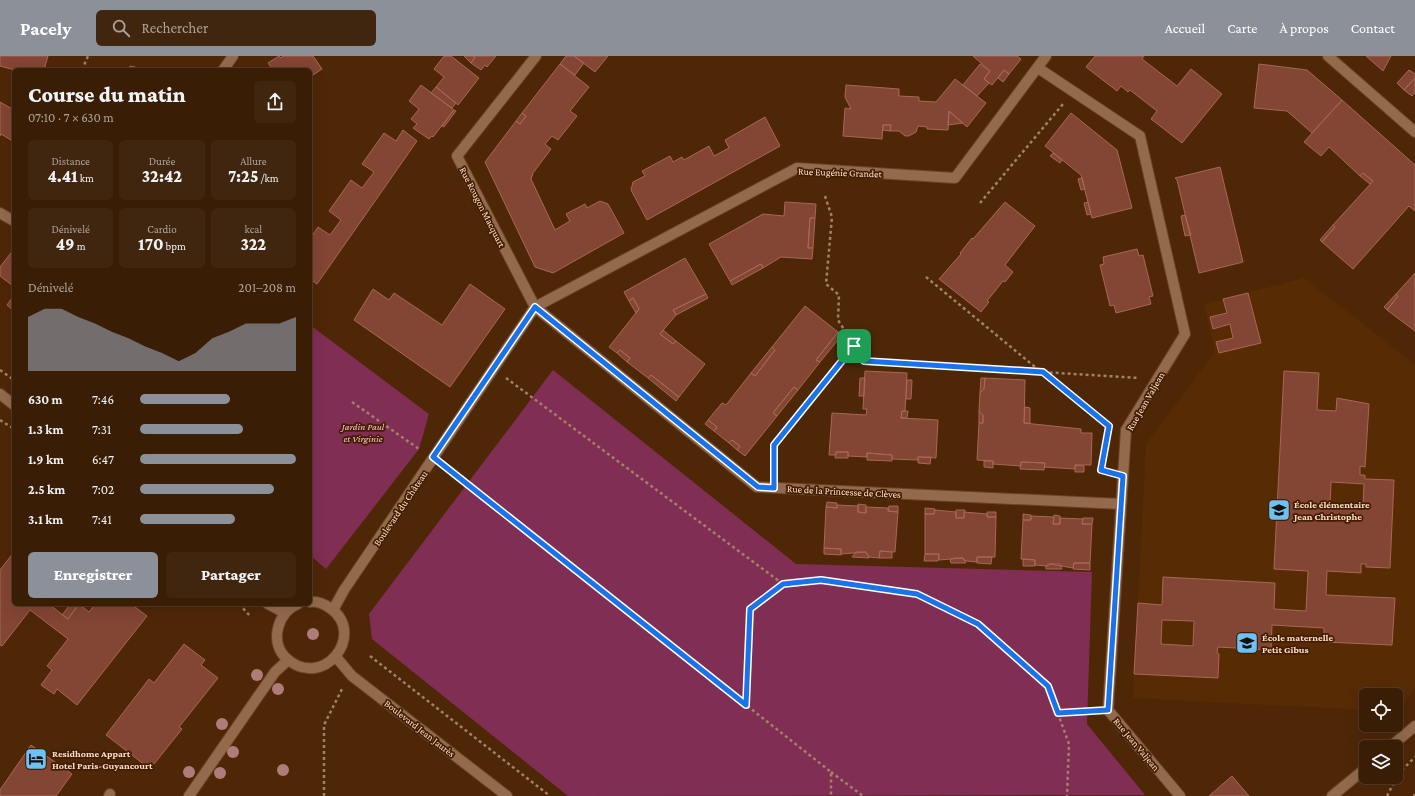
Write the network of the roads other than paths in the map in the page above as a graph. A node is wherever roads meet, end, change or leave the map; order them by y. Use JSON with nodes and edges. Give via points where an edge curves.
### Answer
{"nodes":[{"id":1,"x":233,"y":56,"type":"edge"},
{"id":2,"x":536,"y":56,"type":"edge"},
{"id":3,"x":1046,"y":56,"type":"edge"},
{"id":4,"x":1328,"y":56,"type":"edge"},
{"id":5,"x":224,"y":68,"type":"edge"},
{"id":6,"x":1038,"y":68,"type":"junction"},
{"id":7,"x":1415,"y":132,"type":"edge"},
{"id":8,"x":0,"y":213,"type":"edge"},
{"id":9,"x":12,"y":220,"type":"edge"},
{"id":10,"x":535,"y":307,"type":"junction"},
{"id":11,"x":0,"y":394,"type":"edge"},
{"id":12,"x":12,"y":403,"type":"edge"},
{"id":13,"x":1121,"y":504,"type":"junction"},
{"id":14,"x":312,"y":602,"type":"edge"},
{"id":15,"x":272,"y":606,"type":"edge"},
{"id":16,"x":295,"y":606,"type":"edge"},
{"id":17,"x":333,"y":610,"type":"junction"},
{"id":18,"x":285,"y":613,"type":"junction"},
{"id":19,"x":336,"y":657,"type":"junction"},
{"id":20,"x":288,"y":660,"type":"junction"},
{"id":21,"x":1415,"y":726,"type":"edge"},
{"id":22,"x":1398,"y":740,"type":"edge"},
{"id":23,"x":1359,"y":774,"type":"edge"},
{"id":24,"x":189,"y":796,"type":"edge"},
{"id":25,"x":507,"y":796,"type":"edge"},
{"id":26,"x":1180,"y":796,"type":"edge"},
{"id":27,"x":1332,"y":796,"type":"edge"}],
"edges":[{"from":1,"to":5,"type":"street"},
{"from":2,"to":10,"type":"street","name":"Rue Rougon Macquart","via":[[457,156]]},
{"from":3,"to":6,"type":"street","name":"Rue Eugénie Grandet"},
{"from":4,"to":7,"type":"street"},
{"from":6,"to":10,"type":"street","name":"Rue Eugénie Grandet","via":[[955,178],[797,168]]},
{"from":6,"to":13,"type":"street","name":"Rue Jean Valjean","via":[[1140,136],[1185,334],[1126,430]]},
{"from":8,"to":9,"type":"street"},
{"from":10,"to":13,"type":"street","name":"Rue de la Princesse de Clèves","via":[[758,487]]},
{"from":10,"to":17,"type":"street","name":"Boulevard du Château"},
{"from":11,"to":12,"type":"street"},
{"from":13,"to":26,"type":"street","name":"Rue Jean Valjean","via":[[1108,710]]},
{"from":14,"to":17,"type":"street","via":[[324,604]]},
{"from":15,"to":18,"type":"street"},
{"from":16,"to":18,"type":"street"},
{"from":17,"to":19,"type":"street","via":[[340,618],[344,638]]},
{"from":18,"to":20,"type":"street","via":[[279,623],[277,634],[278,645]]},
{"from":19,"to":20,"type":"street","via":[[319,667],[310,668],[300,667]]},
{"from":19,"to":25,"type":"street","name":"Boulevard Jean Jaurès","via":[[352,676]]},
{"from":20,"to":24,"type":"street","via":[[275,672]]},
{"from":21,"to":22,"type":"street"},
{"from":23,"to":27,"type":"street"}]}
